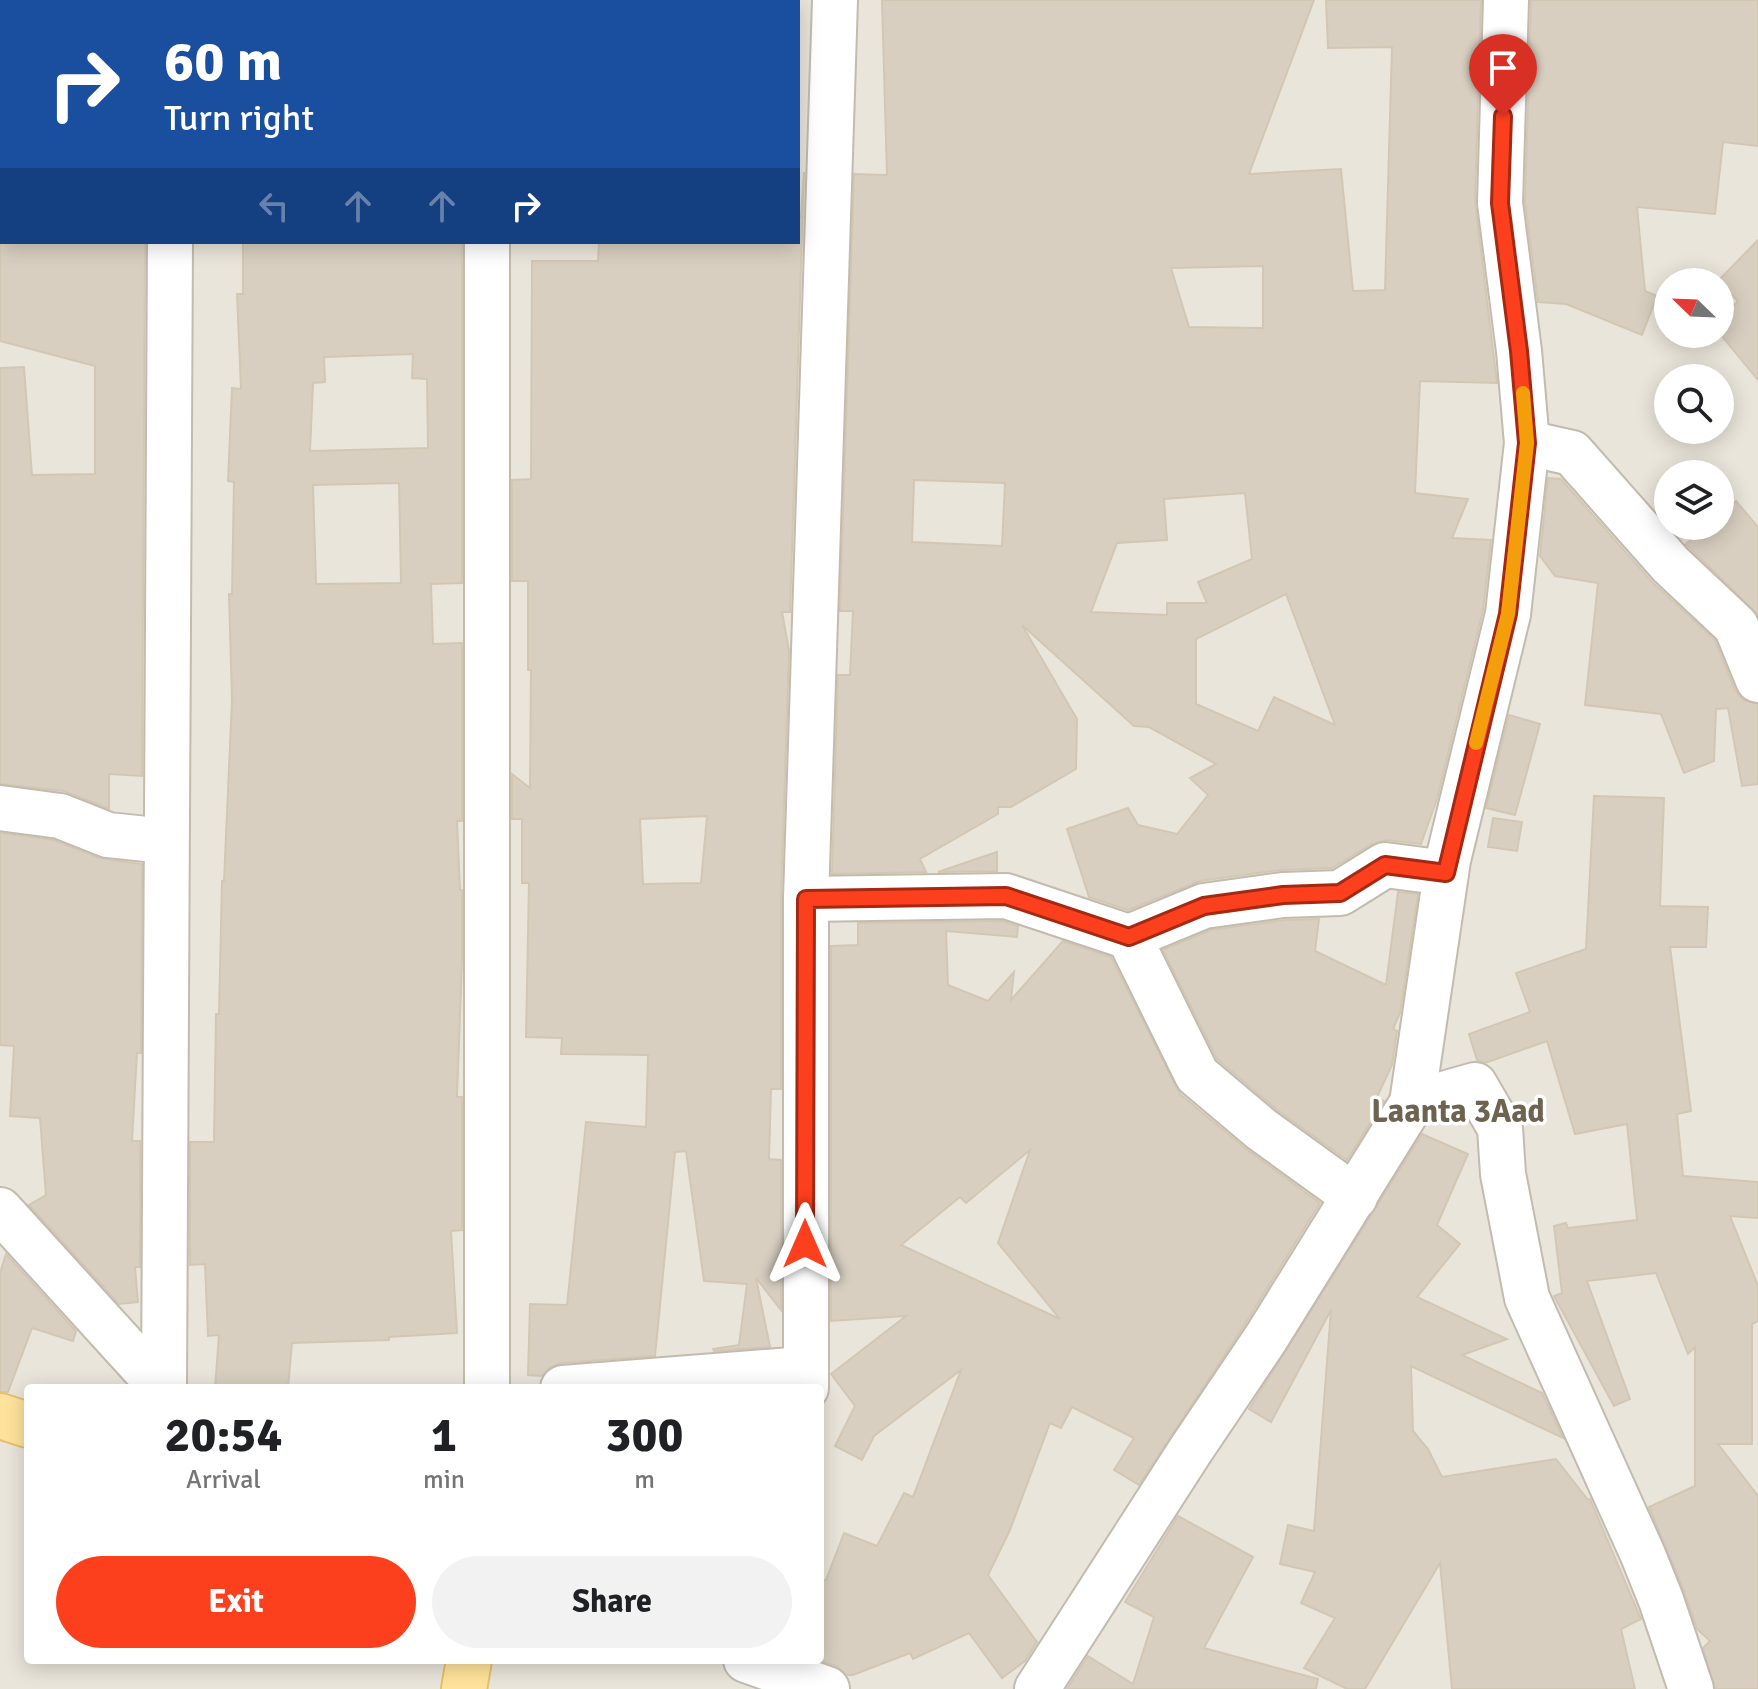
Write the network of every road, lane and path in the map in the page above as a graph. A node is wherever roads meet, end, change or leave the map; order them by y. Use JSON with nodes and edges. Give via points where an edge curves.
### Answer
{"nodes":[{"id":1,"x":835,"y":0,"type":"edge"},
{"id":2,"x":1506,"y":0,"type":"edge"},
{"id":3,"x":170,"y":244,"type":"edge"},
{"id":4,"x":487,"y":244,"type":"edge"},
{"id":5,"x":1527,"y":443,"type":"junction"},
{"id":6,"x":1747,"y":619,"type":"edge"},
{"id":7,"x":1758,"y":680,"type":"edge"},
{"id":8,"x":0,"y":808,"type":"edge"},
{"id":9,"x":166,"y":841,"type":"junction"},
{"id":10,"x":1446,"y":873,"type":"junction"},
{"id":11,"x":806,"y":899,"type":"junction"},
{"id":12,"x":1129,"y":937,"type":"junction"},
{"id":13,"x":1412,"y":1103,"type":"junction"},
{"id":14,"x":1355,"y":1197,"type":"junction"},
{"id":15,"x":0,"y":1210,"type":"edge"},
{"id":16,"x":805,"y":1379,"type":"edge"},
{"id":17,"x":159,"y":1384,"type":"edge"},
{"id":18,"x":163,"y":1384,"type":"edge"},
{"id":19,"x":487,"y":1384,"type":"edge"},
{"id":20,"x":671,"y":1384,"type":"edge"},
{"id":21,"x":0,"y":1416,"type":"edge"},
{"id":22,"x":24,"y":1424,"type":"edge"},
{"id":23,"x":468,"y":1664,"type":"edge"},
{"id":24,"x":762,"y":1664,"type":"edge"},
{"id":25,"x":802,"y":1674,"type":"edge"},
{"id":26,"x":464,"y":1689,"type":"edge"},
{"id":27,"x":1037,"y":1689,"type":"edge"},
{"id":28,"x":1691,"y":1689,"type":"edge"}],
"edges":[{"from":1,"to":11,"type":"street"},
{"from":2,"to":5,"type":"street","via":[[1500,203]]},
{"from":3,"to":9,"type":"street"},
{"from":4,"to":19,"type":"street"},
{"from":5,"to":6,"type":"street","via":[[1572,453],[1703,597]]},
{"from":5,"to":10,"type":"street","via":[[1508,614]]},
{"from":6,"to":7,"type":"street"},
{"from":8,"to":9,"type":"street","via":[[60,816],[108,835]]},
{"from":9,"to":18,"type":"street"},
{"from":10,"to":12,"type":"street","via":[[1385,865],[1340,893],[1204,906]]},
{"from":10,"to":13,"type":"street"},
{"from":11,"to":12,"type":"street","via":[[1006,896]]},
{"from":11,"to":16,"type":"street"},
{"from":12,"to":14,"type":"street","via":[[1197,1075]]},
{"from":13,"to":14,"type":"street"},
{"from":13,"to":28,"type":"street","via":[[1475,1085],[1500,1128],[1503,1174],[1527,1298],[1632,1528]]},
{"from":14,"to":27,"type":"street"},
{"from":15,"to":17,"type":"street"},
{"from":16,"to":20,"type":"street"},
{"from":21,"to":22,"type":"main road"},
{"from":23,"to":26,"type":"main road"},
{"from":24,"to":25,"type":"street"}]}
